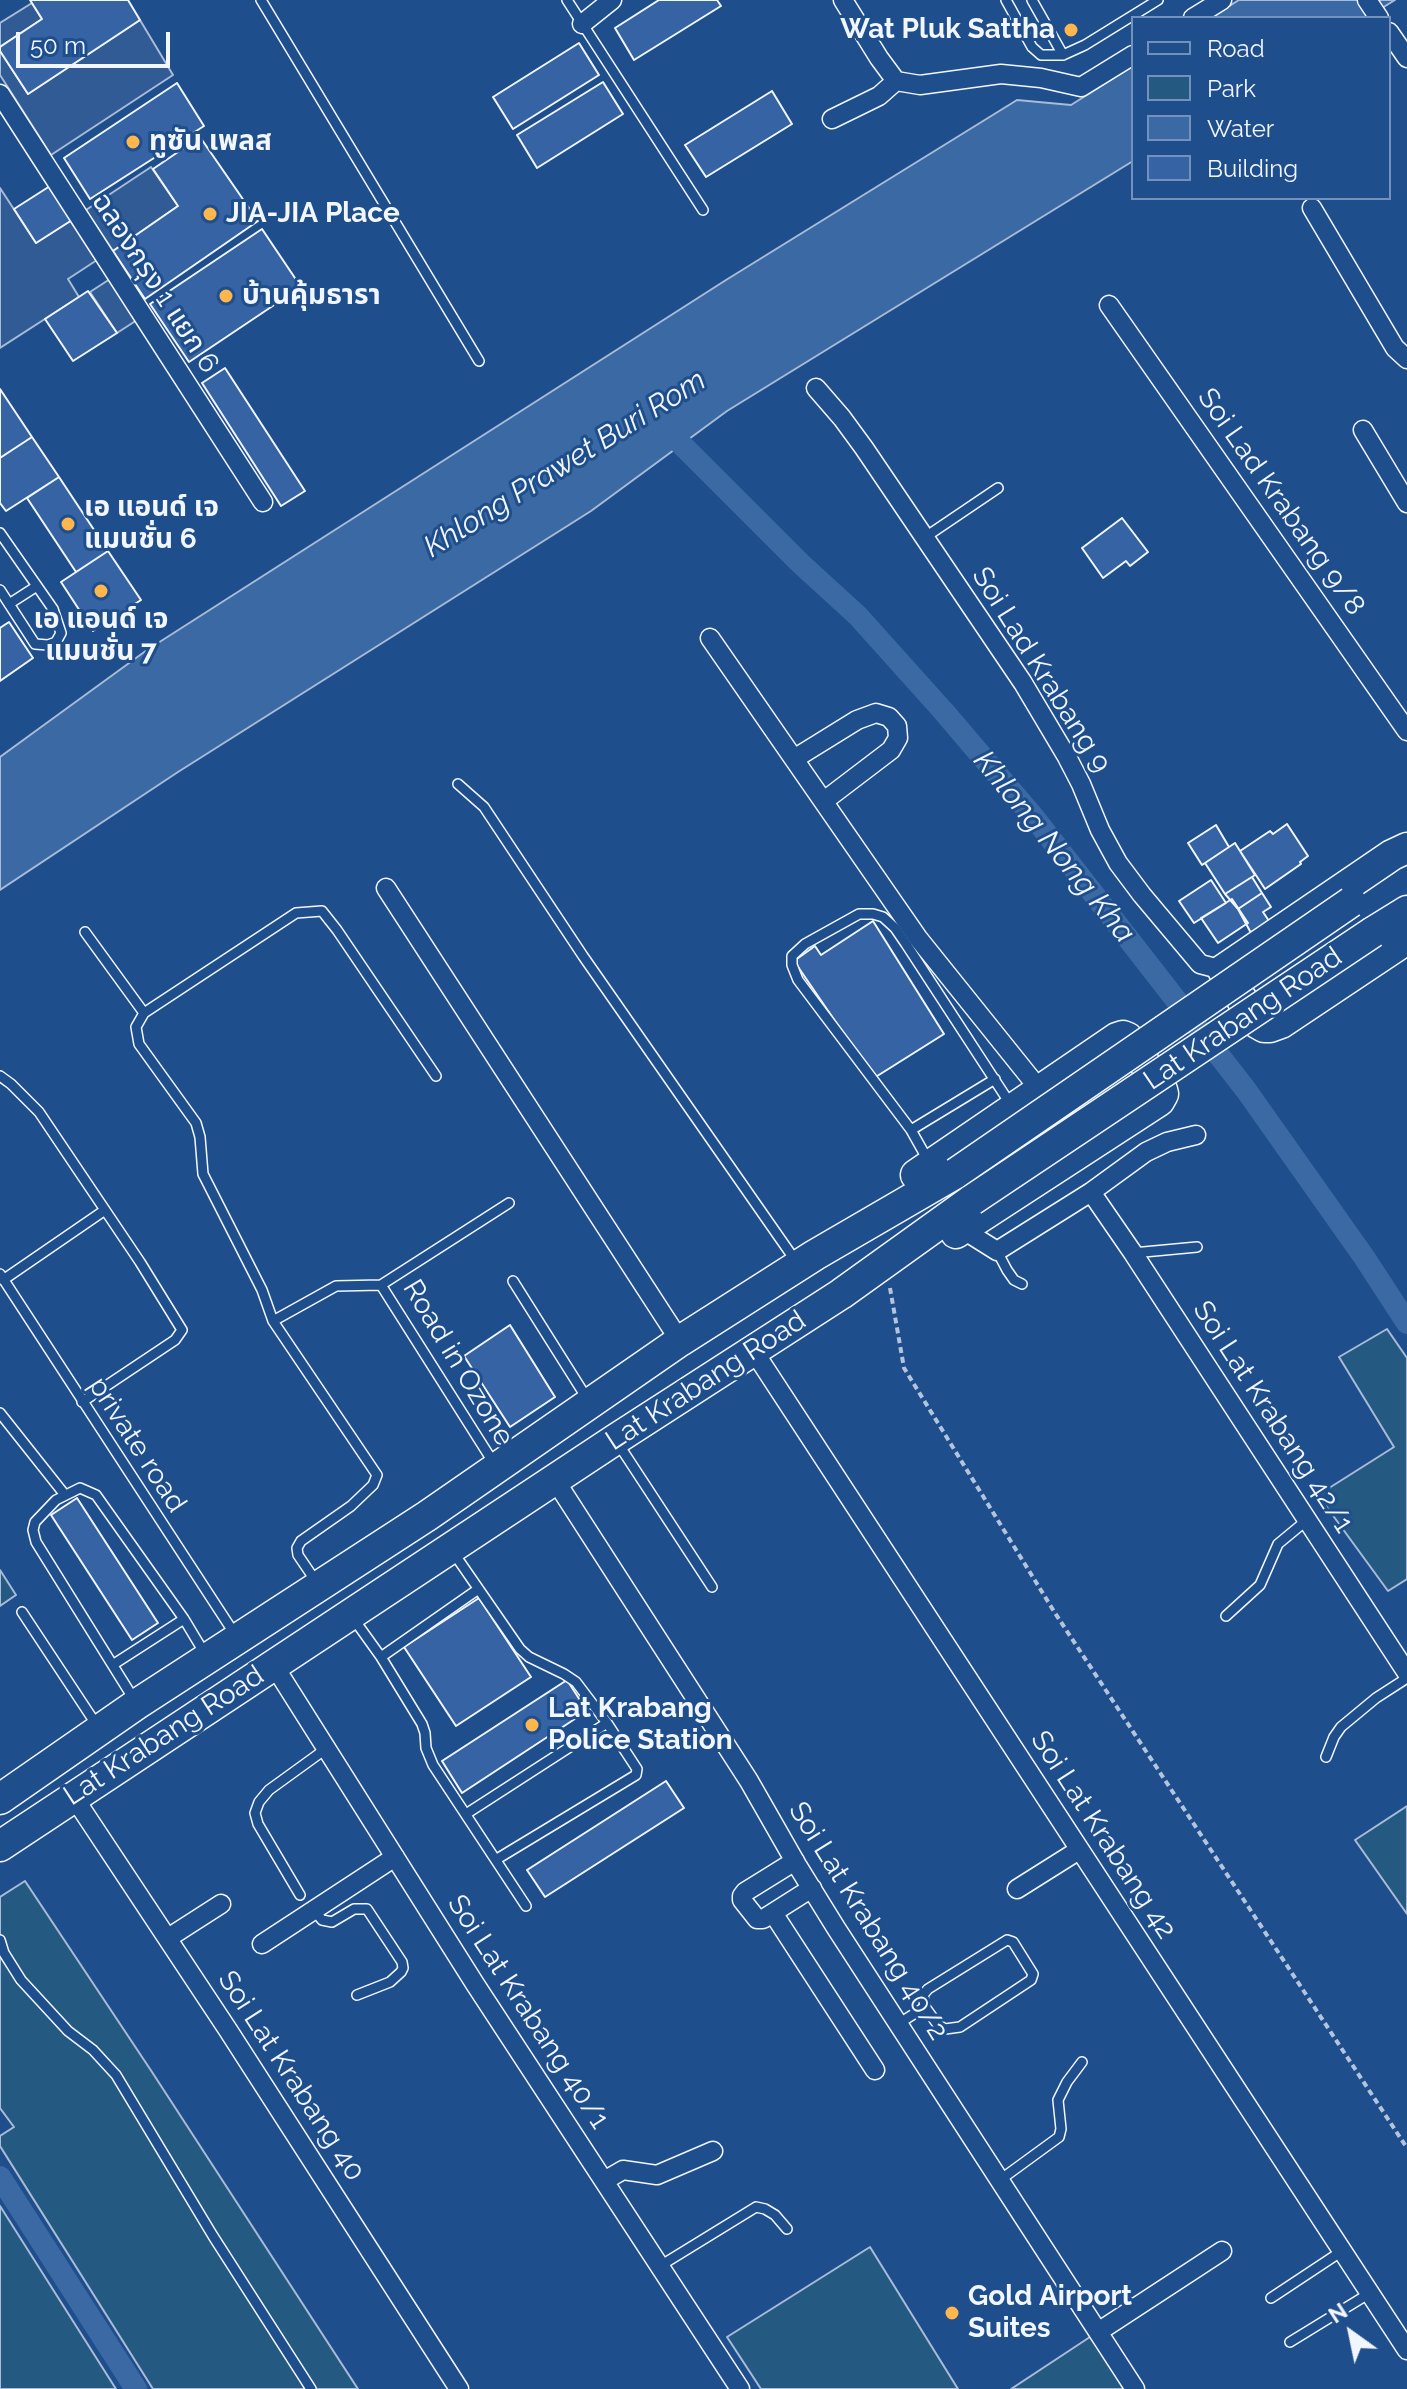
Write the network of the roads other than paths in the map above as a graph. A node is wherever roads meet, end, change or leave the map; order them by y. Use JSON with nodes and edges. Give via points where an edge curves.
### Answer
{"nodes":[{"id":1,"x":261,"y":0,"type":"edge"},
{"id":2,"x":567,"y":0,"type":"edge"},
{"id":3,"x":612,"y":0,"type":"edge"},
{"id":4,"x":843,"y":0,"type":"edge"},
{"id":5,"x":1006,"y":0,"type":"edge"},
{"id":6,"x":1032,"y":0,"type":"edge"},
{"id":7,"x":1158,"y":0,"type":"edge"},
{"id":8,"x":1222,"y":0,"type":"edge"},
{"id":9,"x":1132,"y":16,"type":"edge"},
{"id":10,"x":1196,"y":16,"type":"edge"},
{"id":11,"x":1131,"y":17,"type":"edge"},
{"id":12,"x":582,"y":24,"type":"junction"},
{"id":13,"x":1391,"y":35,"type":"edge"},
{"id":14,"x":1063,"y":55,"type":"junction"},
{"id":15,"x":1131,"y":56,"type":"edge"},
{"id":16,"x":1407,"y":58,"type":"edge"},
{"id":17,"x":896,"y":81,"type":"junction"},
{"id":18,"x":0,"y":94,"type":"edge"},
{"id":19,"x":832,"y":119,"type":"dead end"},
{"id":20,"x":1312,"y":208,"type":"dead end"},
{"id":21,"x":703,"y":210,"type":"dead end"},
{"id":22,"x":1109,"y":305,"type":"dead end"},
{"id":23,"x":1407,"y":359,"type":"edge"},
{"id":24,"x":479,"y":361,"type":"dead end"},
{"id":25,"x":816,"y":388,"type":"dead end"},
{"id":26,"x":1363,"y":430,"type":"dead end"},
{"id":27,"x":998,"y":488,"type":"dead end"},
{"id":28,"x":263,"y":502,"type":"dead end"},
{"id":29,"x":1407,"y":503,"type":"edge"},
{"id":30,"x":0,"y":533,"type":"edge"},
{"id":31,"x":924,"y":538,"type":"junction"},
{"id":32,"x":37,"y":586,"type":"junction"},
{"id":33,"x":0,"y":590,"type":"edge"},
{"id":34,"x":9,"y":604,"type":"junction"},
{"id":35,"x":710,"y":638,"type":"dead end"},
{"id":36,"x":1400,"y":703,"type":"edge"},
{"id":37,"x":1407,"y":731,"type":"edge"},
{"id":38,"x":794,"y":759,"type":"junction"},
{"id":39,"x":458,"y":784,"type":"dead end"},
{"id":40,"x":824,"y":801,"type":"junction"},
{"id":41,"x":1407,"y":848,"type":"edge"},
{"id":42,"x":1407,"y":865,"type":"edge"},
{"id":43,"x":386,"y":888,"type":"dead end"},
{"id":44,"x":1407,"y":911,"type":"edge"},
{"id":45,"x":85,"y":932,"type":"dead end"},
{"id":46,"x":1407,"y":939,"type":"edge"},
{"id":47,"x":1223,"y":970,"type":"junction"},
{"id":48,"x":144,"y":1013,"type":"junction"},
{"id":49,"x":0,"y":1076,"type":"edge"},
{"id":50,"x":436,"y":1076,"type":"dead end"},
{"id":51,"x":995,"y":1079,"type":"junction"},
{"id":52,"x":1040,"y":1090,"type":"junction"},
{"id":53,"x":1013,"y":1108,"type":"junction"},
{"id":54,"x":911,"y":1130,"type":"junction"},
{"id":55,"x":1196,"y":1135,"type":"dead end"},
{"id":56,"x":944,"y":1169,"type":"junction"},
{"id":57,"x":1091,"y":1192,"type":"junction"},
{"id":58,"x":509,"y":1203,"type":"dead end"},
{"id":59,"x":105,"y":1210,"type":"junction"},
{"id":60,"x":962,"y":1229,"type":"junction"},
{"id":61,"x":1197,"y":1247,"type":"dead end"},
{"id":62,"x":997,"y":1251,"type":"junction"},
{"id":63,"x":1133,"y":1253,"type":"junction"},
{"id":64,"x":807,"y":1261,"type":"junction"},
{"id":65,"x":2,"y":1277,"type":"edge"},
{"id":66,"x":513,"y":1281,"type":"dead end"},
{"id":67,"x":1022,"y":1284,"type":"dead end"},
{"id":68,"x":381,"y":1285,"type":"junction"},
{"id":69,"x":841,"y":1294,"type":"junction"},
{"id":70,"x":273,"y":1321,"type":"junction"},
{"id":71,"x":680,"y":1341,"type":"junction"},
{"id":72,"x":753,"y":1350,"type":"junction"},
{"id":73,"x":82,"y":1402,"type":"junction"},
{"id":74,"x":590,"y":1404,"type":"junction"},
{"id":75,"x":0,"y":1413,"type":"edge"},
{"id":76,"x":616,"y":1439,"type":"junction"},
{"id":77,"x":497,"y":1468,"type":"junction"},
{"id":78,"x":555,"y":1480,"type":"junction"},
{"id":79,"x":65,"y":1495,"type":"junction"},
{"id":80,"x":427,"y":1516,"type":"junction"},
{"id":81,"x":1307,"y":1520,"type":"junction"},
{"id":82,"x":451,"y":1549,"type":"junction"},
{"id":83,"x":318,"y":1586,"type":"junction"},
{"id":84,"x":712,"y":1587,"type":"dead end"},
{"id":85,"x":477,"y":1590,"type":"junction"},
{"id":86,"x":22,"y":1612,"type":"dead end"},
{"id":87,"x":351,"y":1615,"type":"junction"},
{"id":88,"x":1226,"y":1616,"type":"dead end"},
{"id":89,"x":184,"y":1619,"type":"junction"},
{"id":90,"x":238,"y":1639,"type":"junction"},
{"id":91,"x":381,"y":1657,"type":"junction"},
{"id":92,"x":208,"y":1659,"type":"junction"},
{"id":93,"x":114,"y":1664,"type":"junction"},
{"id":94,"x":273,"y":1664,"type":"junction"},
{"id":95,"x":1407,"y":1676,"type":"edge"},
{"id":96,"x":137,"y":1704,"type":"junction"},
{"id":97,"x":607,"y":1723,"type":"junction"},
{"id":98,"x":100,"y":1730,"type":"junction"},
{"id":99,"x":327,"y":1748,"type":"junction"},
{"id":100,"x":1326,"y":1757,"type":"dead end"},
{"id":101,"x":73,"y":1796,"type":"junction"},
{"id":102,"x":0,"y":1799,"type":"edge"},
{"id":103,"x":466,"y":1814,"type":"junction"},
{"id":104,"x":0,"y":1846,"type":"edge"},
{"id":105,"x":1079,"y":1850,"type":"junction"},
{"id":106,"x":395,"y":1857,"type":"junction"},
{"id":107,"x":497,"y":1859,"type":"junction"},
{"id":108,"x":795,"y":1861,"type":"junction"},
{"id":109,"x":812,"y":1888,"type":"junction"},
{"id":110,"x":1017,"y":1889,"type":"dead end"},
{"id":111,"x":300,"y":1895,"type":"dead end"},
{"id":112,"x":221,"y":1904,"type":"dead end"},
{"id":113,"x":526,"y":1906,"type":"dead end"},
{"id":114,"x":314,"y":1910,"type":"junction"},
{"id":115,"x":773,"y":1913,"type":"junction"},
{"id":116,"x":168,"y":1938,"type":"junction"},
{"id":117,"x":0,"y":1940,"type":"edge"},
{"id":118,"x":262,"y":1944,"type":"dead end"},
{"id":119,"x":357,"y":1995,"type":"dead end"},
{"id":120,"x":925,"y":2007,"type":"junction"},
{"id":121,"x":898,"y":2024,"type":"junction"},
{"id":122,"x":1082,"y":2062,"type":"dead end"},
{"id":123,"x":875,"y":2070,"type":"dead end"},
{"id":124,"x":713,"y":2151,"type":"dead end"},
{"id":125,"x":1000,"y":2180,"type":"junction"},
{"id":126,"x":604,"y":2181,"type":"junction"},
{"id":127,"x":787,"y":2229,"type":"dead end"},
{"id":128,"x":1222,"y":2251,"type":"dead end"},
{"id":129,"x":1342,"y":2251,"type":"junction"},
{"id":130,"x":660,"y":2266,"type":"junction"},
{"id":131,"x":1370,"y":2293,"type":"junction"},
{"id":132,"x":1271,"y":2298,"type":"dead end"},
{"id":133,"x":1098,"y":2332,"type":"junction"},
{"id":134,"x":1290,"y":2342,"type":"dead end"},
{"id":135,"x":1407,"y":2350,"type":"edge"},
{"id":136,"x":311,"y":2389,"type":"edge"},
{"id":137,"x":459,"y":2389,"type":"edge"},
{"id":138,"x":740,"y":2389,"type":"edge"},
{"id":139,"x":1135,"y":2389,"type":"edge"}],
"edges":[{"from":1,"to":24,"type":"lane"},
{"from":2,"to":12,"type":"lane"},
{"from":3,"to":12,"type":"street"},
{"from":4,"to":17,"type":"street"},
{"from":5,"to":14,"type":"lane","via":[[1032,47],[1041,55]]},
{"from":6,"to":14,"type":"lane"},
{"from":7,"to":9,"type":"lane"},
{"from":8,"to":10,"type":"street"},
{"from":11,"to":14,"type":"lane"},
{"from":12,"to":21,"type":"lane"},
{"from":13,"to":16,"type":"street"},
{"from":15,"to":17,"type":"street","via":[[1081,87],[1001,74],[920,85]]},
{"from":17,"to":19,"type":"street","via":[[879,96]]},
{"from":18,"to":28,"type":"street","name":"ฉลองกรุง 1 แยก 6"},
{"from":20,"to":23,"type":"street","via":[[1395,348]]},
{"from":22,"to":36,"type":"street","name":"Soi Lad Krabang 9/8"},
{"from":25,"to":31,"type":"street","name":"Soi Lad Krabang 9","via":[[850,428]]},
{"from":26,"to":29,"type":"street"},
{"from":27,"to":31,"type":"lane"},
{"from":30,"to":32,"type":"lane"},
{"from":31,"to":47,"type":"street","name":"Soi Lad Krabang 9","via":[[1023,683],[1081,784],[1118,863],[1200,964]]},
{"from":32,"to":34,"type":"lane"},
{"from":32,"to":34,"type":"lane","via":[[53,609],[61,633],[56,642],[35,644]]},
{"from":33,"to":34,"type":"lane"},
{"from":35,"to":38,"type":"street"},
{"from":36,"to":37,"type":"street","name":"Soi Lad Krabang 9/8"},
{"from":38,"to":40,"type":"street"},
{"from":38,"to":40,"type":"street","via":[[876,713],[897,726],[891,750]]},
{"from":39,"to":64,"type":"lane","via":[[484,807],[786,1244]]},
{"from":40,"to":52,"type":"street","via":[[918,938]]},
{"from":41,"to":47,"type":"main road"},
{"from":42,"to":56,"type":"main road","name":"Lat Krabang Road","bridge":true},
{"from":43,"to":71,"type":"street"},
{"from":44,"to":69,"type":"main road","name":"Lat Krabang Road","bridge":true,"via":[[972,1200]]},
{"from":45,"to":48,"type":"lane"},
{"from":46,"to":47,"type":"main road","via":[[1270,1027],[1257,1023]]},
{"from":48,"to":50,"type":"lane","via":[[296,913],[322,911]]},
{"from":48,"to":70,"type":"lane","via":[[136,1027],[139,1044],[196,1123],[203,1174]]},
{"from":49,"to":59,"type":"lane","via":[[39,1112]]},
{"from":51,"to":53,"type":"lane"},
{"from":51,"to":54,"type":"lane"},
{"from":51,"to":54,"type":"lane","via":[[883,917],[859,914],[805,944],[792,956],[798,980]]},
{"from":52,"to":53,"type":"main road"},
{"from":52,"to":60,"type":"main road","via":[[1123,1036],[1163,1094],[1145,1112]]},
{"from":53,"to":56,"type":"main road"},
{"from":54,"to":56,"type":"lane"},
{"from":55,"to":57,"type":"street","via":[[1146,1152]]},
{"from":56,"to":64,"type":"main road","name":"Lat Krabang Road"},
{"from":57,"to":62,"type":"street"},
{"from":57,"to":63,"type":"street","name":"Soi Lat Krabang 42/1"},
{"from":58,"to":68,"type":"lane","name":"Road in Ozone"},
{"from":59,"to":65,"type":"lane"},
{"from":59,"to":73,"type":"lane","via":[[182,1330]]},
{"from":60,"to":62,"type":"street"},
{"from":60,"to":69,"type":"main road","via":[[911,1261]]},
{"from":61,"to":63,"type":"lane"},
{"from":62,"to":67,"type":"lane"},
{"from":63,"to":81,"type":"street","name":"Soi Lat Krabang 42/1"},
{"from":64,"to":71,"type":"main road","name":"Lat Krabang Road"},
{"from":65,"to":73,"type":"lane","name":"private road"},
{"from":66,"to":74,"type":"lane"},
{"from":68,"to":70,"type":"lane","via":[[336,1286]]},
{"from":68,"to":77,"type":"lane","name":"Road in Ozone"},
{"from":69,"to":72,"type":"main road","name":"Lat Krabang Road"},
{"from":70,"to":83,"type":"lane","via":[[377,1475],[351,1506],[297,1548]]},
{"from":71,"to":74,"type":"main road","name":"Lat Krabang Road"},
{"from":72,"to":76,"type":"main road","name":"Lat Krabang Road"},
{"from":72,"to":105,"type":"street","name":"Soi Lat Krabang 42"},
{"from":73,"to":90,"type":"lane","name":"private road"},
{"from":74,"to":77,"type":"main road","name":"Lat Krabang Road"},
{"from":75,"to":79,"type":"lane"},
{"from":76,"to":78,"type":"main road","name":"Lat Krabang Road"},
{"from":76,"to":84,"type":"lane"},
{"from":77,"to":80,"type":"main road","name":"Lat Krabang Road"},
{"from":78,"to":82,"type":"main road","name":"Lat Krabang Road"},
{"from":78,"to":108,"type":"street","name":"Soi Lat Krabang 40/2"},
{"from":79,"to":89,"type":"lane","via":[[80,1488],[96,1495]]},
{"from":79,"to":93,"type":"lane","via":[[35,1522],[36,1542]]},
{"from":80,"to":82,"type":"main road"},
{"from":80,"to":83,"type":"main road","name":"Lat Krabang Road"},
{"from":81,"to":88,"type":"lane","via":[[1278,1544],[1260,1585]]},
{"from":81,"to":95,"type":"street","name":"Soi Lat Krabang 42/1"},
{"from":82,"to":85,"type":"lane"},
{"from":82,"to":87,"type":"main road","name":"Lat Krabang Road"},
{"from":83,"to":90,"type":"main road","name":"Lat Krabang Road"},
{"from":85,"to":91,"type":"lane"},
{"from":85,"to":97,"type":"lane","via":[[520,1649],[576,1682]]},
{"from":86,"to":98,"type":"lane"},
{"from":87,"to":91,"type":"lane"},
{"from":87,"to":94,"type":"main road","name":"Lat Krabang Road"},
{"from":89,"to":92,"type":"lane"},
{"from":89,"to":93,"type":"lane"},
{"from":90,"to":92,"type":"main road","name":"Lat Krabang Road"},
{"from":91,"to":103,"type":"lane","via":[[424,1729],[433,1765]]},
{"from":92,"to":96,"type":"main road","name":"Lat Krabang Road"},
{"from":93,"to":96,"type":"lane"},
{"from":94,"to":99,"type":"street","name":"Soi Lat Krabang 40/1"},
{"from":94,"to":101,"type":"main road","name":"Lat Krabang Road"},
{"from":95,"to":100,"type":"lane","via":[[1341,1727]]},
{"from":96,"to":98,"type":"main road","name":"Lat Krabang Road"},
{"from":97,"to":103,"type":"lane"},
{"from":97,"to":107,"type":"lane","via":[[635,1763],[636,1775]]},
{"from":98,"to":102,"type":"main road","name":"Lat Krabang Road"},
{"from":99,"to":106,"type":"street","name":"Soi Lat Krabang 40/1"},
{"from":99,"to":111,"type":"lane","via":[[269,1790],[255,1813]]},
{"from":101,"to":104,"type":"main road","name":"Lat Krabang Road"},
{"from":101,"to":116,"type":"street","name":"Soi Lat Krabang 40"},
{"from":103,"to":107,"type":"lane"},
{"from":105,"to":110,"type":"street"},
{"from":105,"to":129,"type":"street","name":"Soi Lat Krabang 42"},
{"from":106,"to":114,"type":"street"},
{"from":106,"to":126,"type":"street","name":"Soi Lat Krabang 40/1"},
{"from":107,"to":113,"type":"lane"},
{"from":108,"to":109,"type":"street","name":"Soi Lat Krabang 40/2"},
{"from":108,"to":115,"type":"street","via":[[742,1896],[757,1919]]},
{"from":109,"to":115,"type":"street"},
{"from":109,"to":121,"type":"street","name":"Soi Lat Krabang 40/2"},
{"from":112,"to":116,"type":"street"},
{"from":114,"to":118,"type":"street"},
{"from":114,"to":119,"type":"lane","via":[[332,1922],[354,1909],[367,1909],[402,1962],[401,1972],[390,1982]]},
{"from":115,"to":123,"type":"street"},
{"from":116,"to":137,"type":"street","name":"Soi Lat Krabang 40"},
{"from":117,"to":136,"type":"lane","via":[[21,1980],[116,2075]]},
{"from":120,"to":120,"type":"lane","via":[[938,2025],[960,2027],[1033,1974],[1007,1940],[928,1989]]},
{"from":120,"to":121,"type":"lane"},
{"from":121,"to":125,"type":"street","name":"Soi Lat Krabang 40/2"},
{"from":122,"to":125,"type":"lane","via":[[1058,2100],[1059,2137]]},
{"from":124,"to":126,"type":"street","via":[[668,2172],[623,2170]]},
{"from":125,"to":133,"type":"street","name":"Soi Lat Krabang 40/2"},
{"from":126,"to":130,"type":"street","name":"Soi Lat Krabang 40/1"},
{"from":127,"to":130,"type":"lane","via":[[775,2215],[756,2207]]},
{"from":128,"to":133,"type":"street"},
{"from":129,"to":131,"type":"street","name":"Soi Lat Krabang 42"},
{"from":129,"to":132,"type":"lane"},
{"from":130,"to":138,"type":"street","name":"Soi Lat Krabang 40/1"},
{"from":131,"to":134,"type":"lane"},
{"from":131,"to":135,"type":"street","name":"Soi Lat Krabang 42"},
{"from":133,"to":139,"type":"street","name":"Soi Lat Krabang 40/2"}]}
